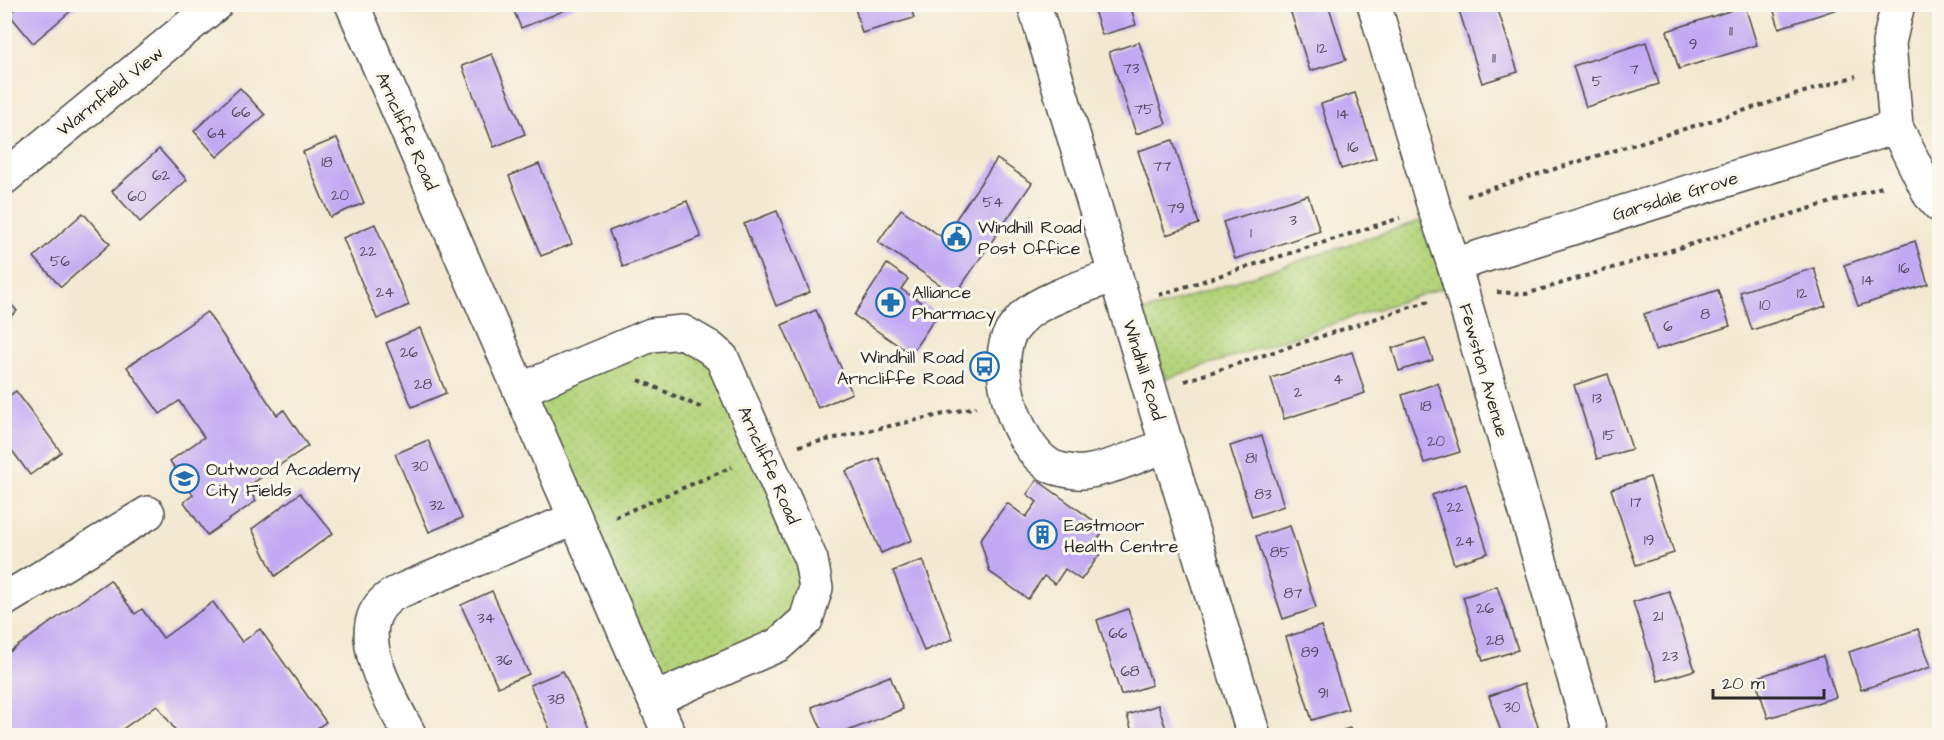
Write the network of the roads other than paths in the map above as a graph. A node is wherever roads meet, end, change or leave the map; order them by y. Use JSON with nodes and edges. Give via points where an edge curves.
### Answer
{"nodes":[{"id":1,"x":216,"y":4,"type":"edge"},
{"id":2,"x":352,"y":4,"type":"edge"},
{"id":3,"x":1034,"y":4,"type":"edge"},
{"id":4,"x":1374,"y":4,"type":"edge"},
{"id":5,"x":1898,"y":4,"type":"edge"},
{"id":6,"x":1896,"y":127,"type":"junction"},
{"id":7,"x":4,"y":178,"type":"edge"},
{"id":8,"x":1940,"y":206,"type":"edge"},
{"id":9,"x":1115,"y":275,"type":"junction"},
{"id":10,"x":1457,"y":278,"type":"junction"},
{"id":11,"x":520,"y":390,"type":"junction"},
{"id":12,"x":1167,"y":446,"type":"junction"},
{"id":13,"x":148,"y":513,"type":"dead end"},
{"id":14,"x":574,"y":519,"type":"junction"},
{"id":15,"x":4,"y":600,"type":"edge"},
{"id":16,"x":655,"y":699,"type":"junction"},
{"id":17,"x":410,"y":735,"type":"edge"},
{"id":18,"x":670,"y":735,"type":"edge"},
{"id":19,"x":1254,"y":735,"type":"edge"},
{"id":20,"x":1591,"y":735,"type":"edge"}],
"edges":[{"from":1,"to":7,"type":"street","name":"Warmfield View"},
{"from":2,"to":11,"type":"street","name":"Arncliffe Road"},
{"from":3,"to":9,"type":"street","name":"Windhill Road"},
{"from":4,"to":10,"type":"street","name":"Fewston Avenue"},
{"from":5,"to":6,"type":"street","via":[[1889,43]]},
{"from":6,"to":8,"type":"street","via":[[1930,195]]},
{"from":6,"to":10,"type":"street","name":"Garsdale Grove"},
{"from":9,"to":12,"type":"street","name":"Windhill Road"},
{"from":9,"to":12,"type":"street","via":[[1058,296],[1026,315],[1008,337],[1003,374],[1009,400],[1025,442],[1050,466],[1078,473]]},
{"from":10,"to":20,"type":"street","name":"Fewston Avenue"},
{"from":11,"to":14,"type":"street","name":"Arncliffe Road"},
{"from":11,"to":16,"type":"street","name":"Arncliffe Road","via":[[651,335],[683,332],[709,347],[722,358],[811,560],[816,588],[806,620],[778,645]]},
{"from":12,"to":19,"type":"street","name":"Windhill Road"},
{"from":13,"to":15,"type":"street"},
{"from":14,"to":16,"type":"street","name":"Arncliffe Road"},
{"from":14,"to":17,"type":"street","via":[[407,588],[386,599],[376,612],[370,633],[376,668]]},
{"from":16,"to":18,"type":"street","name":"Arncliffe Road"}]}
